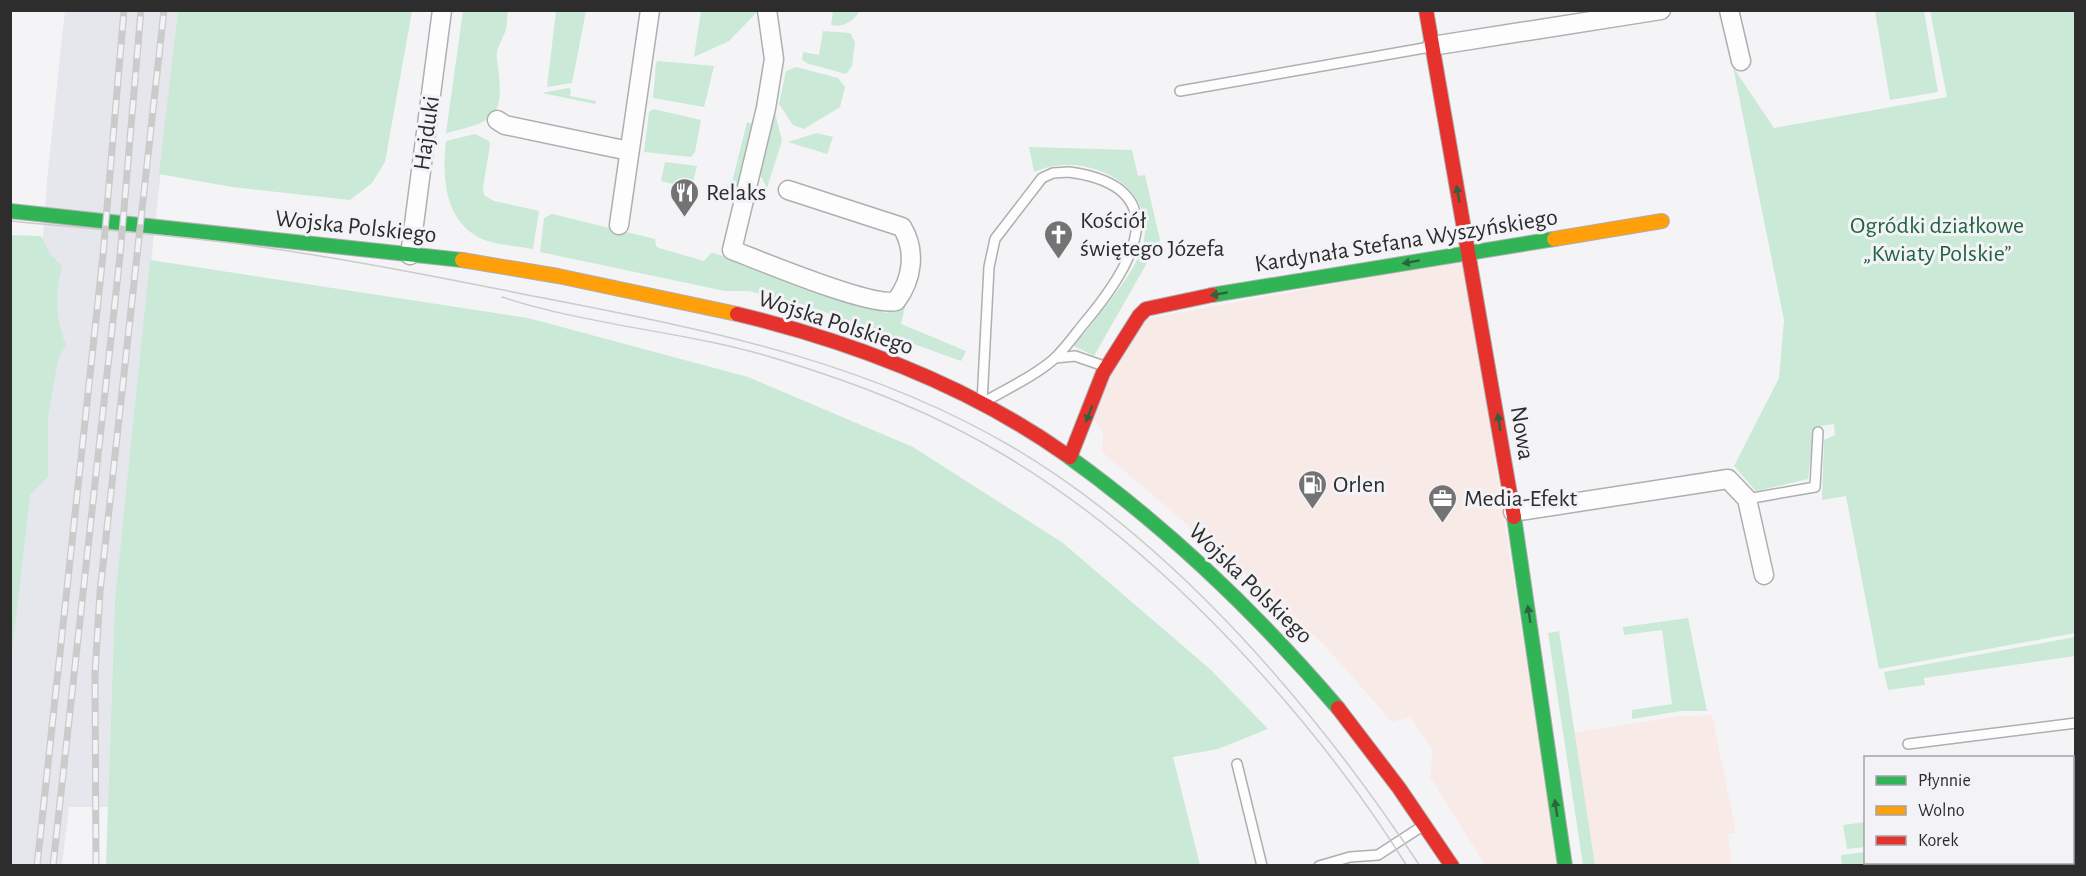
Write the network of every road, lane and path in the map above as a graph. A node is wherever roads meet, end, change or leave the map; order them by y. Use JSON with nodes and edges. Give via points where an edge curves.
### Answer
{"nodes":[{"id":1,"x":442,"y":10,"type":"edge"},
{"id":2,"x":650,"y":10,"type":"edge"},
{"id":3,"x":767,"y":10,"type":"edge"},
{"id":4,"x":1426,"y":10,"type":"edge"},
{"id":5,"x":1661,"y":10,"type":"edge"},
{"id":6,"x":1729,"y":10,"type":"edge"},
{"id":7,"x":1432,"y":46,"type":"junction"},
{"id":8,"x":1741,"y":61,"type":"dead end"},
{"id":9,"x":1180,"y":91,"type":"dead end"},
{"id":10,"x":497,"y":120,"type":"dead end"},
{"id":11,"x":629,"y":151,"type":"junction"},
{"id":12,"x":788,"y":190,"type":"dead end"},
{"id":13,"x":10,"y":211,"type":"edge"},
{"id":14,"x":1662,"y":221,"type":"dead end"},
{"id":15,"x":619,"y":225,"type":"dead end"},
{"id":16,"x":1468,"y":252,"type":"junction"},
{"id":17,"x":410,"y":255,"type":"junction"},
{"id":18,"x":1055,"y":358,"type":"junction"},
{"id":19,"x":1107,"y":367,"type":"junction"},
{"id":20,"x":982,"y":403,"type":"junction"},
{"id":21,"x":1818,"y":432,"type":"dead end"},
{"id":22,"x":1070,"y":457,"type":"junction"},
{"id":23,"x":1747,"y":499,"type":"junction"},
{"id":24,"x":1513,"y":512,"type":"junction"},
{"id":25,"x":1764,"y":575,"type":"dead end"},
{"id":26,"x":2076,"y":723,"type":"edge"},
{"id":27,"x":1908,"y":744,"type":"dead end"},
{"id":28,"x":1237,"y":764,"type":"dead end"},
{"id":29,"x":1426,"y":824,"type":"junction"},
{"id":30,"x":1263,"y":866,"type":"edge"},
{"id":31,"x":1319,"y":866,"type":"edge"},
{"id":32,"x":1452,"y":866,"type":"edge"},
{"id":33,"x":1565,"y":866,"type":"edge"}],
"edges":[{"from":1,"to":17,"type":"street","name":"Hajduki"},
{"from":2,"to":11,"type":"street"},
{"from":3,"to":12,"type":"street","via":[[774,59],[732,250],[844,291],[882,302],[896,301],[905,285],[913,254],[902,227]]},
{"from":4,"to":7,"type":"street","name":"Nowa"},
{"from":5,"to":7,"type":"street"},
{"from":6,"to":8,"type":"street"},
{"from":7,"to":9,"type":"lane"},
{"from":16,"to":7,"type":"street","name":"Nowa","one_way":true},
{"from":10,"to":11,"type":"street","via":[[505,125]]},
{"from":11,"to":15,"type":"street"},
{"from":13,"to":17,"type":"street","name":"Wojska Polskiego"},
{"from":14,"to":16,"type":"street","name":"Kardynała Stefana Wyszyńskiego"},
{"from":16,"to":19,"type":"street","name":"Kardynała Stefana Wyszyńskiego","one_way":true,"via":[[1146,309]]},
{"from":24,"to":16,"type":"street","name":"Nowa","one_way":true},
{"from":17,"to":20,"type":"street","name":"Wojska Polskiego","via":[[541,273],[748,315],[874,355]]},
{"from":18,"to":19,"type":"lane","via":[[1075,356]]},
{"from":18,"to":20,"type":"lane"},
{"from":18,"to":20,"type":"lane","via":[[1102,301],[1130,255],[1138,223],[1121,192],[1107,181],[1069,172],[1042,178],[995,239],[988,276]]},
{"from":19,"to":22,"type":"street","name":"Kardynała Stefana Wyszyńskiego","one_way":true},
{"from":20,"to":22,"type":"street","name":"Wojska Polskiego"},
{"from":21,"to":23,"type":"lane","via":[[1815,487]]},
{"from":22,"to":29,"type":"street","name":"Wojska Polskiego","via":[[1129,500],[1183,547],[1299,660],[1388,769]]},
{"from":23,"to":24,"type":"street","via":[[1728,479]]},
{"from":23,"to":25,"type":"street"},
{"from":33,"to":24,"type":"street","name":"Nowa","one_way":true},
{"from":26,"to":27,"type":"lane"},
{"from":28,"to":30,"type":"lane"},
{"from":29,"to":31,"type":"lane","via":[[1378,855],[1350,857]]},
{"from":29,"to":32,"type":"street","name":"Wojska Polskiego"}]}
